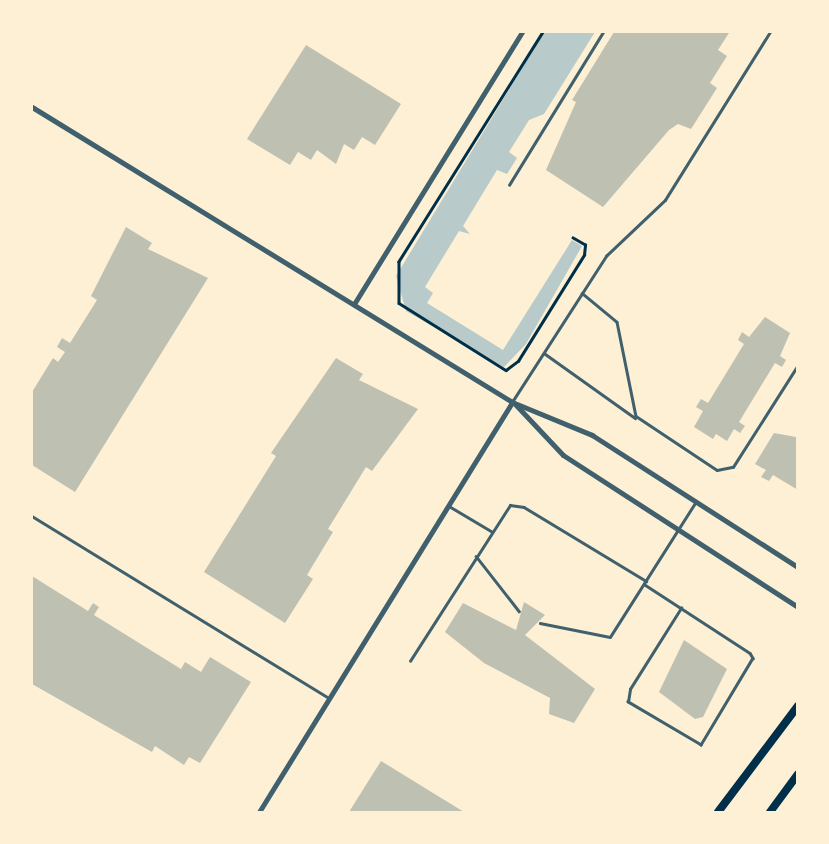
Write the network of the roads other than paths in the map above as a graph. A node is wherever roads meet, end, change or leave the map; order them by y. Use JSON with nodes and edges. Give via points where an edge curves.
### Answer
{"nodes":[{"id":1,"x":522,"y":32,"type":"edge"},
{"id":2,"x":603,"y":32,"type":"edge"},
{"id":3,"x":770,"y":32,"type":"edge"},
{"id":4,"x":32,"y":107,"type":"edge"},
{"id":5,"x":509,"y":185,"type":"dead end"},
{"id":6,"x":582,"y":293,"type":"junction"},
{"id":7,"x":354,"y":304,"type":"junction"},
{"id":8,"x":544,"y":353,"type":"junction"},
{"id":9,"x":797,"y":365,"type":"edge"},
{"id":10,"x":512,"y":402,"type":"junction"},
{"id":11,"x":642,"y":423,"type":"junction"},
{"id":12,"x":696,"y":500,"type":"junction"},
{"id":13,"x":448,"y":506,"type":"junction"},
{"id":14,"x":32,"y":516,"type":"edge"},
{"id":15,"x":680,"y":527,"type":"junction"},
{"id":16,"x":491,"y":531,"type":"junction"},
{"id":17,"x":476,"y":556,"type":"junction"},
{"id":18,"x":797,"y":567,"type":"edge"},
{"id":19,"x":645,"y":582,"type":"junction"},
{"id":20,"x":797,"y":607,"type":"edge"},
{"id":21,"x":681,"y":608,"type":"junction"},
{"id":22,"x":519,"y":611,"type":"dead end"},
{"id":23,"x":540,"y":623,"type":"dead end"},
{"id":24,"x":410,"y":661,"type":"dead end"},
{"id":25,"x":330,"y":699,"type":"junction"},
{"id":26,"x":797,"y":706,"type":"edge"},
{"id":27,"x":797,"y":774,"type":"edge"},
{"id":28,"x":259,"y":813,"type":"edge"},
{"id":29,"x":718,"y":813,"type":"edge"},
{"id":30,"x":770,"y":813,"type":"edge"}],
"edges":[{"from":1,"to":7,"type":"street"},
{"from":2,"to":5,"type":"lane"},
{"from":3,"to":6,"type":"lane","via":[[656,214],[619,241]]},
{"from":4,"to":7,"type":"street"},
{"from":6,"to":8,"type":"lane"},
{"from":6,"to":11,"type":"lane","via":[[617,322],[632,408]]},
{"from":7,"to":10,"type":"street"},
{"from":8,"to":10,"type":"lane"},
{"from":8,"to":11,"type":"lane"},
{"from":9,"to":11,"type":"lane","via":[[725,471]]},
{"from":10,"to":12,"type":"street","via":[[592,435]]},
{"from":10,"to":13,"type":"street"},
{"from":10,"to":15,"type":"street","via":[[563,455]]},
{"from":12,"to":15,"type":"lane"},
{"from":12,"to":18,"type":"street"},
{"from":13,"to":16,"type":"lane"},
{"from":13,"to":25,"type":"street"},
{"from":14,"to":25,"type":"lane"},
{"from":15,"to":19,"type":"lane"},
{"from":15,"to":20,"type":"street"},
{"from":16,"to":17,"type":"lane"},
{"from":16,"to":19,"type":"lane","via":[[504,510],[517,504]]},
{"from":17,"to":22,"type":"lane"},
{"from":17,"to":24,"type":"lane"},
{"from":19,"to":21,"type":"lane"},
{"from":19,"to":23,"type":"lane","via":[[610,637]]},
{"from":21,"to":21,"type":"lane","via":[[753,658],[701,746],[628,702],[630,689]]},
{"from":25,"to":28,"type":"street"},
{"from":26,"to":29,"type":"main road"},
{"from":27,"to":30,"type":"main road"}]}
